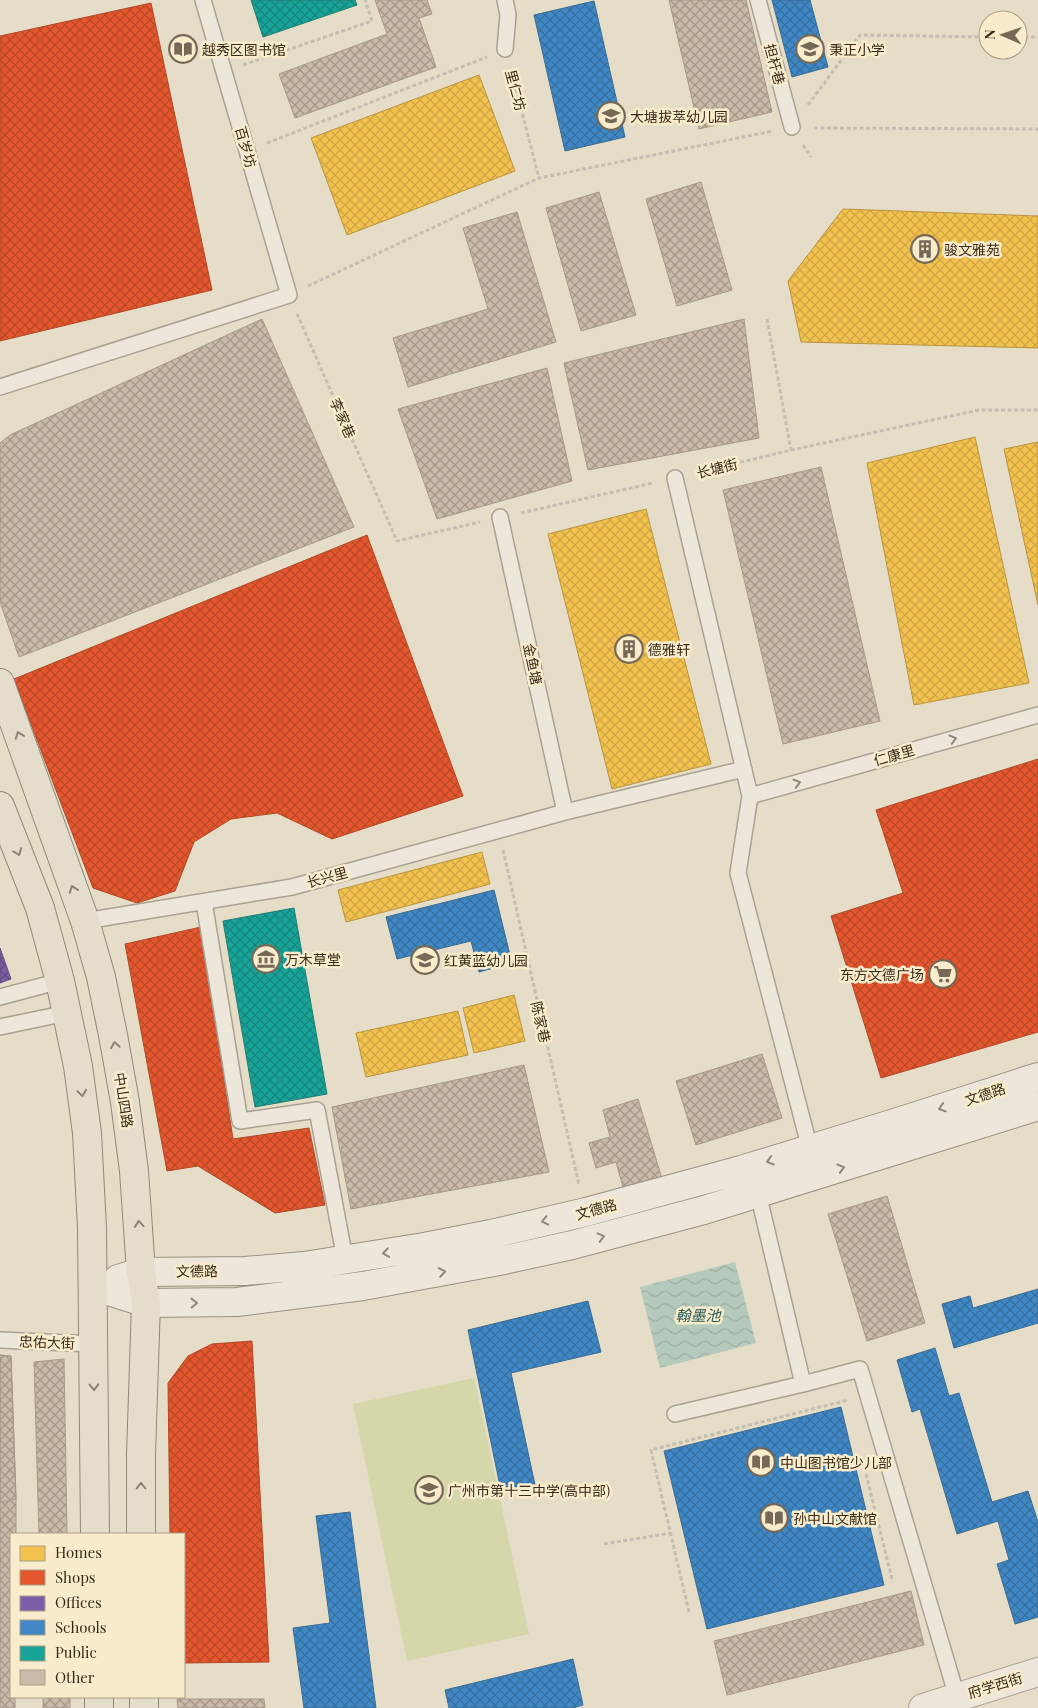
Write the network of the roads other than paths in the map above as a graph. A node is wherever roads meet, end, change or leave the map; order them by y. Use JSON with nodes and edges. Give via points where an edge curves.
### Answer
{"nodes":[{"id":1,"x":203,"y":0,"type":"edge"},
{"id":2,"x":505,"y":0,"type":"edge"},
{"id":3,"x":758,"y":0,"type":"edge"},
{"id":4,"x":506,"y":49,"type":"road end"},
{"id":5,"x":792,"y":128,"type":"road end"},
{"id":6,"x":0,"y":387,"type":"edge"},
{"id":7,"x":675,"y":478,"type":"road end"},
{"id":8,"x":500,"y":517,"type":"road end"},
{"id":9,"x":0,"y":682,"type":"edge"},
{"id":10,"x":1038,"y":715,"type":"edge"},
{"id":11,"x":744,"y":769,"type":"junction"},
{"id":12,"x":750,"y":796,"type":"junction"},
{"id":13,"x":0,"y":806,"type":"edge"},
{"id":14,"x":565,"y":812,"type":"junction"},
{"id":15,"x":204,"y":902,"type":"junction"},
{"id":16,"x":85,"y":921,"type":"junction"},
{"id":17,"x":60,"y":981,"type":"junction"},
{"id":18,"x":0,"y":997,"type":"edge"},
{"id":19,"x":67,"y":1013,"type":"junction"},
{"id":20,"x":0,"y":1027,"type":"edge"},
{"id":21,"x":1038,"y":1077,"type":"edge"},
{"id":22,"x":1038,"y":1106,"type":"edge"},
{"id":23,"x":810,"y":1149,"type":"junction"},
{"id":24,"x":758,"y":1193,"type":"junction"},
{"id":25,"x":345,"y":1260,"type":"junction"},
{"id":26,"x":141,"y":1272,"type":"junction"},
{"id":27,"x":93,"y":1286,"type":"junction"},
{"id":28,"x":146,"y":1302,"type":"junction"},
{"id":29,"x":0,"y":1340,"type":"edge"},
{"id":30,"x":93,"y":1344,"type":"junction"},
{"id":31,"x":803,"y":1384,"type":"junction"},
{"id":32,"x":675,"y":1414,"type":"dead end"},
{"id":33,"x":95,"y":1533,"type":"edge"},
{"id":34,"x":140,"y":1533,"type":"edge"},
{"id":35,"x":1038,"y":1672,"type":"edge"},
{"id":36,"x":957,"y":1697,"type":"junction"},
{"id":37,"x":924,"y":1708,"type":"edge"}],
"edges":[{"from":1,"to":6,"type":"lane","name":"百岁坊","via":[[289,295]]},
{"from":2,"to":4,"type":"lane","via":[[508,15]]},
{"from":3,"to":5,"type":"lane","name":"担杆巷"},
{"from":7,"to":11,"type":"lane"},
{"from":8,"to":14,"type":"lane","name":"金鱼塘"},
{"from":16,"to":9,"type":"main road","name":"中山四路","one_way":true},
{"from":12,"to":10,"type":"lane","name":"仁康里","one_way":true},
{"from":11,"to":12,"type":"lane"},
{"from":11,"to":14,"type":"lane","name":"长兴里"},
{"from":12,"to":23,"type":"lane","via":[[738,873]]},
{"from":13,"to":17,"type":"main road","one_way":true,"via":[[40,908]]},
{"from":14,"to":15,"type":"lane","name":"长兴里","via":[[292,886]]},
{"from":15,"to":16,"type":"lane","name":"长兴里"},
{"from":15,"to":25,"type":"lane","via":[[240,1121],[317,1110]]},
{"from":26,"to":16,"type":"main road","name":"中山四路","one_way":true,"via":[[125,1102],[101,977]]},
{"from":17,"to":18,"type":"lane"},
{"from":17,"to":19,"type":"main road"},
{"from":19,"to":20,"type":"lane"},
{"from":19,"to":27,"type":"main road","one_way":true,"via":[[87,1133]]},
{"from":21,"to":23,"type":"main road","name":"文德路","one_way":true},
{"from":24,"to":22,"type":"main road","name":"文德路","one_way":true},
{"from":23,"to":25,"type":"main road","name":"文德路","one_way":true,"via":[[586,1212],[434,1245]]},
{"from":28,"to":24,"type":"main road","name":"文德路","one_way":true,"via":[[237,1302],[363,1286],[572,1245]]},
{"from":24,"to":31,"type":"lane"},
{"from":25,"to":26,"type":"main road","name":"文德路","via":[[246,1271]]},
{"from":26,"to":27,"type":"main road","name":"文德路"},
{"from":26,"to":28,"type":"main road","name":"中山四路"},
{"from":27,"to":28,"type":"main road","name":"文德路"},
{"from":27,"to":30,"type":"main road"},
{"from":34,"to":28,"type":"main road","name":"中山四路","one_way":true},
{"from":29,"to":30,"type":"lane","name":"忠佑大街"},
{"from":30,"to":33,"type":"main road","one_way":true},
{"from":31,"to":32,"type":"lane"},
{"from":31,"to":36,"type":"lane","via":[[860,1370]]},
{"from":35,"to":36,"type":"main road","name":"府学西街"},
{"from":36,"to":37,"type":"main road","name":"府学西街"}]}
